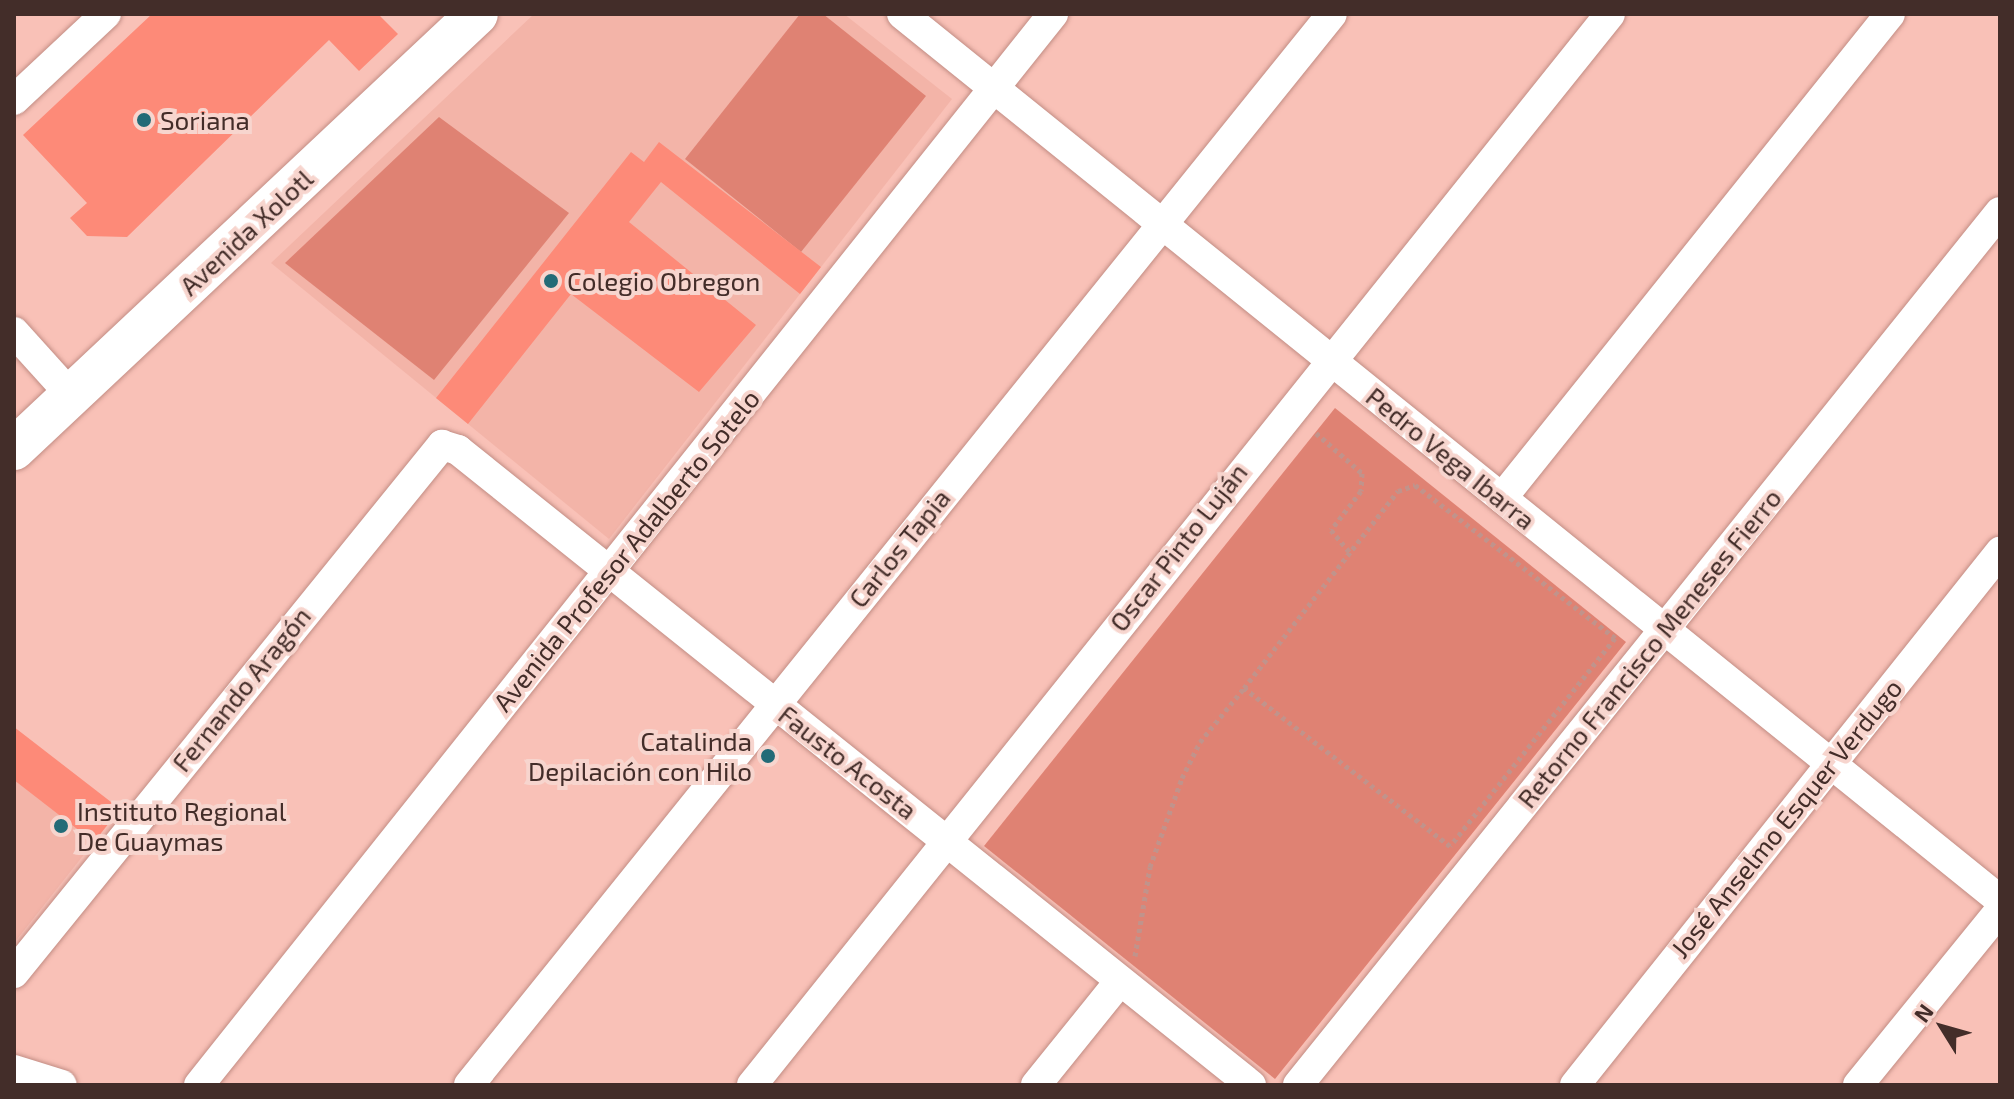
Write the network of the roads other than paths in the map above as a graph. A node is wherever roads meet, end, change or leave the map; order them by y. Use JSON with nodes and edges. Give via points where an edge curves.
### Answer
{"nodes":[{"id":1,"x":106,"y":14,"type":"edge"},
{"id":2,"x":477,"y":14,"type":"edge"},
{"id":3,"x":902,"y":14,"type":"edge"},
{"id":4,"x":1053,"y":14,"type":"edge"},
{"id":5,"x":1332,"y":14,"type":"edge"},
{"id":6,"x":1610,"y":14,"type":"edge"},
{"id":7,"x":1890,"y":14,"type":"edge"},
{"id":8,"x":994,"y":88,"type":"junction"},
{"id":9,"x":14,"y":100,"type":"edge"},
{"id":10,"x":2000,"y":212,"type":"edge"},
{"id":11,"x":1163,"y":225,"type":"junction"},
{"id":12,"x":14,"y":332,"type":"edge"},
{"id":13,"x":1328,"y":360,"type":"junction"},
{"id":14,"x":71,"y":395,"type":"junction"},
{"id":15,"x":442,"y":445,"type":"joint"},
{"id":16,"x":14,"y":449,"type":"edge"},
{"id":17,"x":1502,"y":498,"type":"junction"},
{"id":18,"x":2000,"y":552,"type":"edge"},
{"id":19,"x":609,"y":571,"type":"junction"},
{"id":20,"x":1665,"y":629,"type":"junction"},
{"id":21,"x":773,"y":703,"type":"junction"},
{"id":22,"x":1831,"y":760,"type":"junction"},
{"id":23,"x":946,"y":840,"type":"junction"},
{"id":24,"x":2000,"y":900,"type":"edge"},
{"id":25,"x":2000,"y":910,"type":"edge"},
{"id":26,"x":14,"y":973,"type":"edge"},
{"id":27,"x":1126,"y":974,"type":"junction"},
{"id":28,"x":14,"y":1070,"type":"edge"},
{"id":29,"x":62,"y":1085,"type":"edge"},
{"id":30,"x":199,"y":1085,"type":"edge"},
{"id":31,"x":469,"y":1085,"type":"edge"},
{"id":32,"x":752,"y":1085,"type":"edge"},
{"id":33,"x":1036,"y":1085,"type":"edge"},
{"id":34,"x":1251,"y":1085,"type":"edge"},
{"id":35,"x":1298,"y":1085,"type":"edge"},
{"id":36,"x":1575,"y":1085,"type":"edge"},
{"id":37,"x":1858,"y":1085,"type":"edge"}],
"edges":[{"from":1,"to":9,"type":"street"},
{"from":2,"to":14,"type":"street","name":"Avenida Xolotl"},
{"from":3,"to":8,"type":"street","name":"Pedro Vega Ibarra"},
{"from":4,"to":8,"type":"street","name":"Avenida Profesor Adalberto Sotelo"},
{"from":5,"to":11,"type":"street","name":"Carlos Tapia"},
{"from":6,"to":13,"type":"street","name":"Oscar Pinto Luján"},
{"from":7,"to":17,"type":"street"},
{"from":8,"to":11,"type":"street","name":"Pedro Vega Ibarra"},
{"from":8,"to":19,"type":"street","name":"Avenida Profesor Adalberto Sotelo"},
{"from":10,"to":20,"type":"street","name":"Retorno Francisco Meneses Fierro"},
{"from":11,"to":13,"type":"street","name":"Pedro Vega Ibarra"},
{"from":11,"to":21,"type":"street","name":"Carlos Tapia"},
{"from":12,"to":14,"type":"street"},
{"from":13,"to":17,"type":"street","name":"Pedro Vega Ibarra"},
{"from":13,"to":23,"type":"street","name":"Oscar Pinto Luján"},
{"from":14,"to":16,"type":"street","name":"Avenida Xolotl"},
{"from":15,"to":19,"type":"street","name":"Fausto Acosta","via":[[458,450]]},
{"from":15,"to":26,"type":"street","name":"Fernando Aragón"},
{"from":17,"to":20,"type":"street","name":"Pedro Vega Ibarra"},
{"from":18,"to":22,"type":"street","name":"José Anselmo Esquer Verdugo"},
{"from":19,"to":21,"type":"street","name":"Fausto Acosta"},
{"from":19,"to":30,"type":"street","name":"Avenida Profesor Adalberto Sotelo"},
{"from":20,"to":22,"type":"street","name":"Pedro Vega Ibarra"},
{"from":20,"to":35,"type":"street","name":"Retorno Francisco Meneses Fierro"},
{"from":21,"to":23,"type":"street","name":"Fausto Acosta"},
{"from":21,"to":31,"type":"street","name":"Carlos Tapia"},
{"from":22,"to":24,"type":"street","name":"Pedro Vega Ibarra"},
{"from":22,"to":36,"type":"street","name":"José Anselmo Esquer Verdugo"},
{"from":23,"to":27,"type":"street","name":"Fausto Acosta"},
{"from":23,"to":32,"type":"street","name":"Oscar Pinto Luján"},
{"from":25,"to":37,"type":"street"},
{"from":27,"to":33,"type":"street"},
{"from":27,"to":34,"type":"street","name":"Fausto Acosta"},
{"from":28,"to":29,"type":"street"}]}
